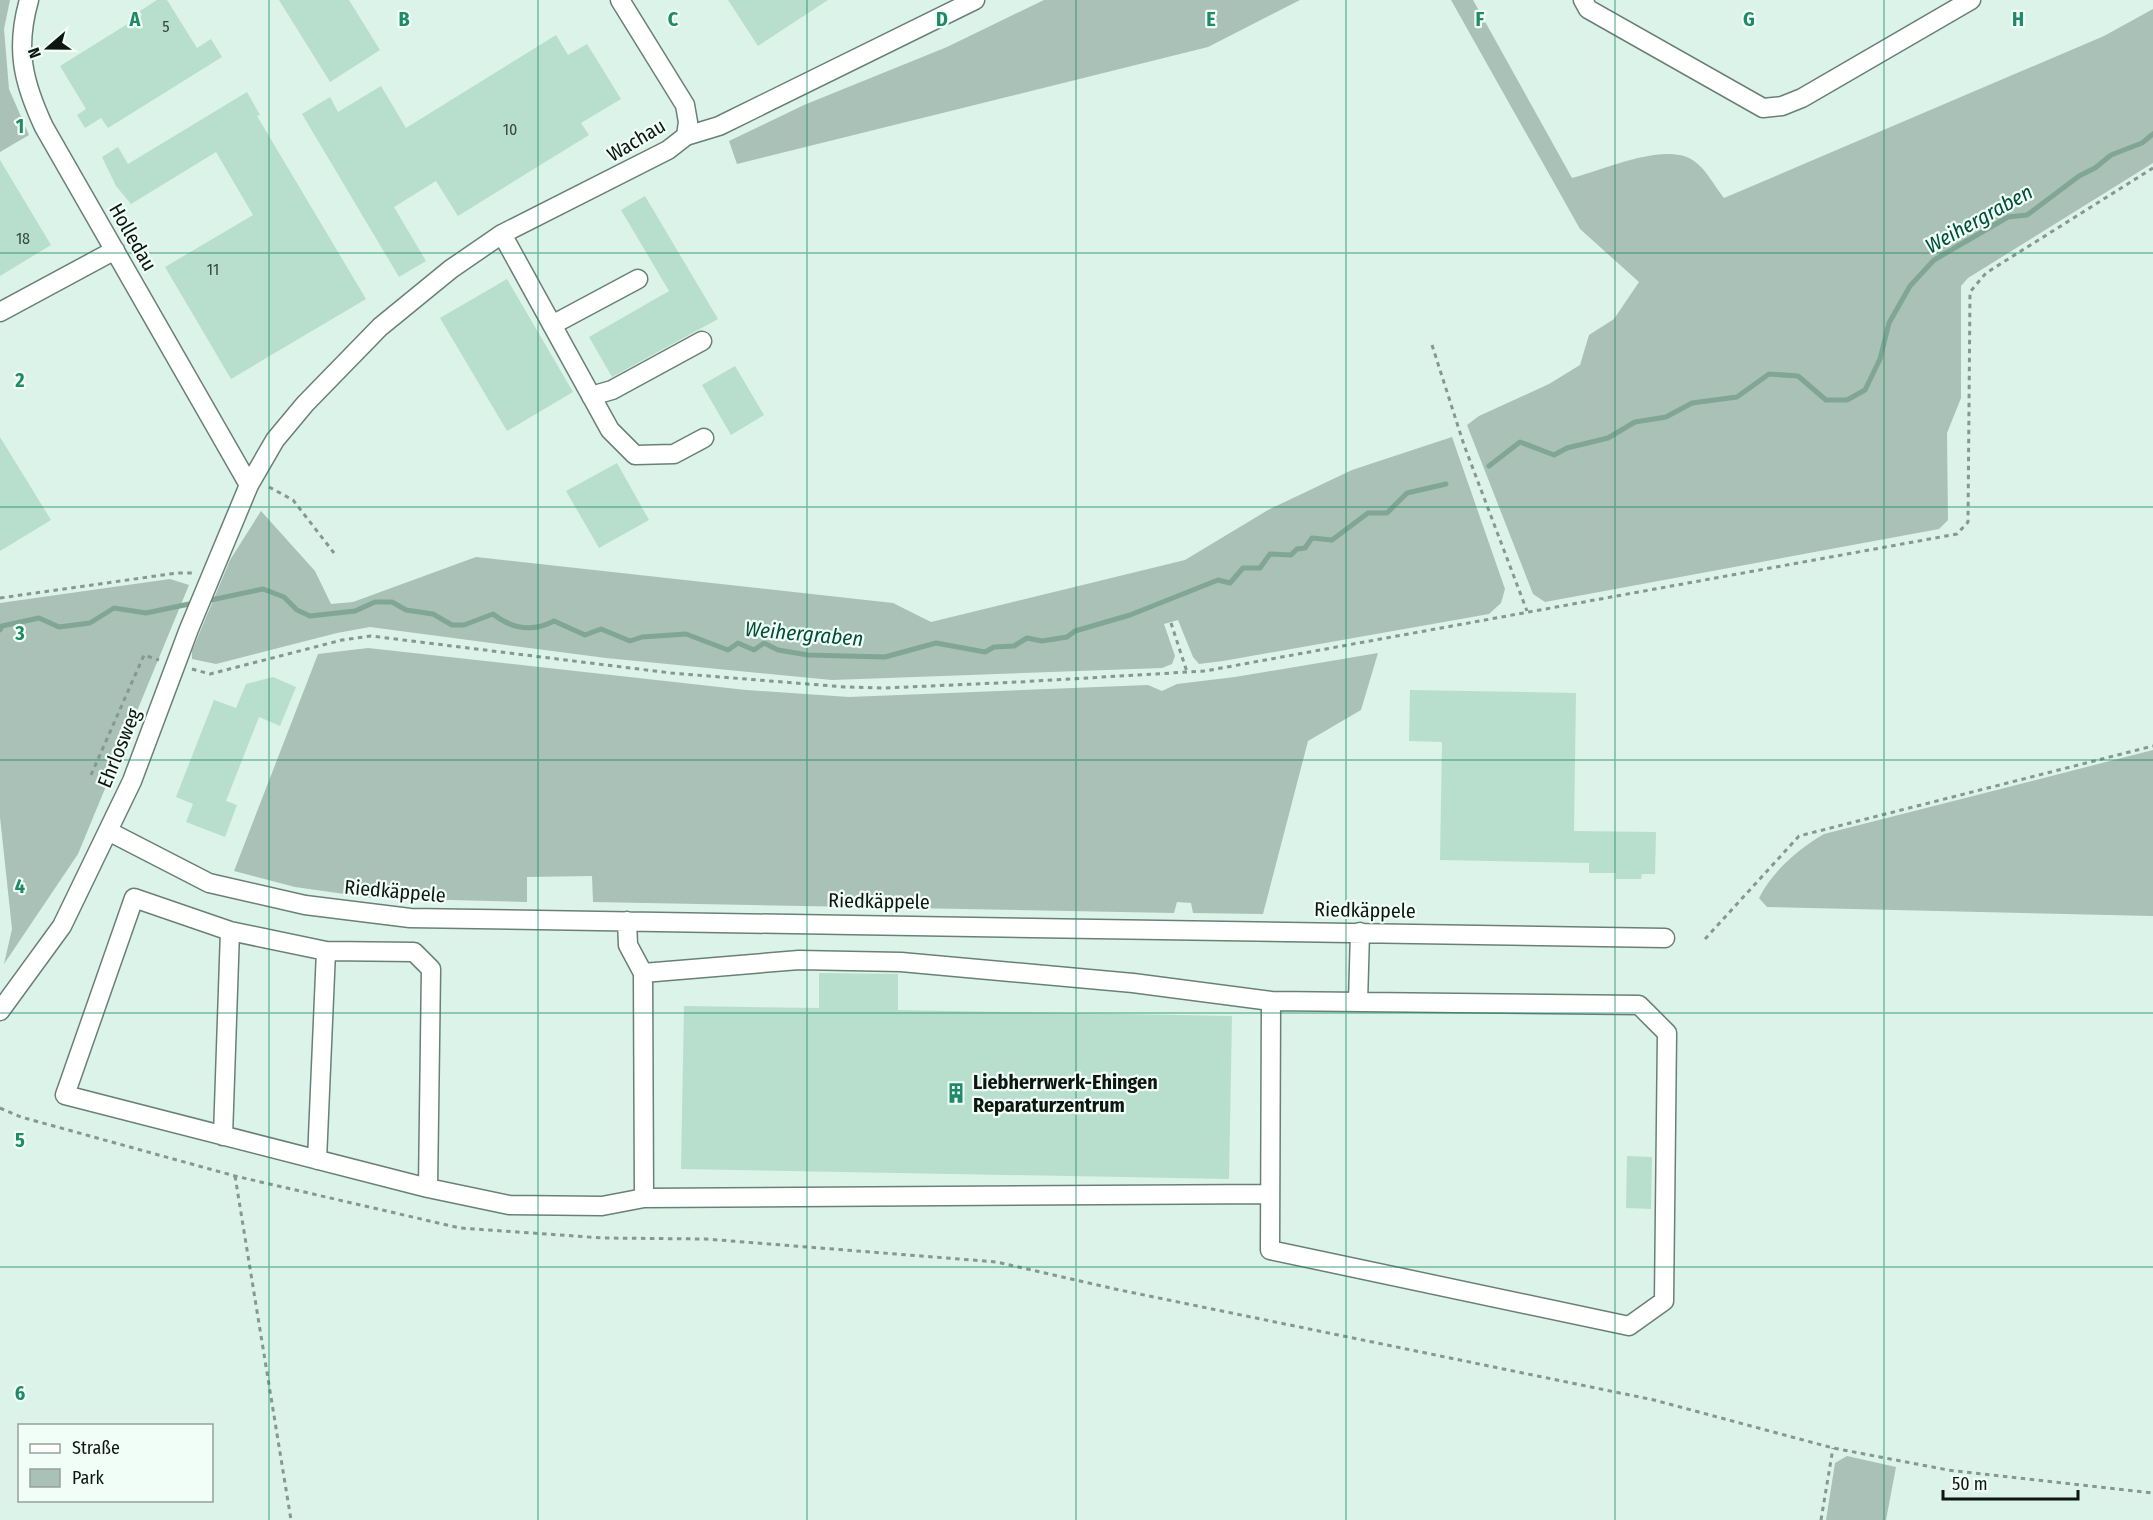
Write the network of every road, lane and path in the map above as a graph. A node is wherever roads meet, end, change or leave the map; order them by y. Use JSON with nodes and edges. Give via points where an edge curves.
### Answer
{"nodes":[{"id":1,"x":29,"y":0,"type":"edge"},
{"id":2,"x":620,"y":0,"type":"edge"},
{"id":3,"x":975,"y":0,"type":"edge"},
{"id":4,"x":1583,"y":0,"type":"edge"},
{"id":5,"x":1971,"y":0,"type":"edge"},
{"id":6,"x":686,"y":136,"type":"junction"},
{"id":7,"x":2153,"y":168,"type":"edge"},
{"id":8,"x":502,"y":234,"type":"junction"},
{"id":9,"x":115,"y":250,"type":"junction"},
{"id":10,"x":638,"y":279,"type":"dead end"},
{"id":11,"x":0,"y":312,"type":"edge"},
{"id":12,"x":552,"y":325,"type":"junction"},
{"id":13,"x":702,"y":341,"type":"dead end"},
{"id":14,"x":1432,"y":345,"type":"dead end"},
{"id":15,"x":591,"y":396,"type":"junction"},
{"id":16,"x":704,"y":438,"type":"dead end"},
{"id":17,"x":251,"y":480,"type":"junction"},
{"id":18,"x":334,"y":553,"type":"dead end"},
{"id":19,"x":212,"y":576,"type":"junction"},
{"id":20,"x":0,"y":598,"type":"edge"},
{"id":21,"x":1527,"y":611,"type":"junction"},
{"id":22,"x":1171,"y":623,"type":"dead end"},
{"id":23,"x":175,"y":666,"type":"junction"},
{"id":24,"x":1187,"y":672,"type":"junction"},
{"id":25,"x":2153,"y":746,"type":"edge"},
{"id":26,"x":91,"y":775,"type":"dead end"},
{"id":27,"x":108,"y":831,"type":"junction"},
{"id":28,"x":627,"y":921,"type":"junction"},
{"id":29,"x":230,"y":931,"type":"junction"},
{"id":30,"x":1360,"y":932,"type":"junction"},
{"id":31,"x":1665,"y":938,"type":"dead end"},
{"id":32,"x":1705,"y":939,"type":"dead end"},
{"id":33,"x":326,"y":951,"type":"junction"},
{"id":34,"x":643,"y":973,"type":"junction"},
{"id":35,"x":1271,"y":1001,"type":"junction"},
{"id":36,"x":1358,"y":1002,"type":"junction"},
{"id":37,"x":0,"y":1011,"type":"edge"},
{"id":38,"x":0,"y":1108,"type":"edge"},
{"id":39,"x":223,"y":1136,"type":"junction"},
{"id":40,"x":317,"y":1160,"type":"junction"},
{"id":41,"x":235,"y":1176,"type":"junction"},
{"id":42,"x":428,"y":1188,"type":"junction"},
{"id":43,"x":1270,"y":1194,"type":"junction"},
{"id":44,"x":644,"y":1198,"type":"junction"},
{"id":45,"x":1833,"y":1448,"type":"junction"},
{"id":46,"x":2153,"y":1493,"type":"edge"},
{"id":47,"x":291,"y":1520,"type":"edge"},
{"id":48,"x":1821,"y":1520,"type":"edge"}],
"edges":[{"from":1,"to":9,"type":"street","name":"Holledau","via":[[21,48],[28,95]]},
{"from":2,"to":6,"type":"street","name":"Wachau","via":[[685,105]]},
{"from":3,"to":6,"type":"street","via":[[719,126]]},
{"from":4,"to":5,"type":"street","via":[[1588,9],[1763,108],[1802,98]]},
{"from":6,"to":8,"type":"street","name":"Wachau","via":[[668,150]]},
{"from":7,"to":21,"type":"path","via":[[1986,273],[1970,292],[1968,522],[1957,534]]},
{"from":8,"to":12,"type":"street"},
{"from":8,"to":17,"type":"street","name":"Wachau","via":[[451,268],[372,334],[275,440]]},
{"from":9,"to":11,"type":"street"},
{"from":9,"to":17,"type":"street","name":"Holledau"},
{"from":10,"to":12,"type":"street"},
{"from":12,"to":15,"type":"street"},
{"from":13,"to":15,"type":"street","via":[[612,390]]},
{"from":14,"to":21,"type":"path","via":[[1464,445]]},
{"from":15,"to":16,"type":"street","via":[[610,430],[635,455],[674,454]]},
{"from":17,"to":18,"type":"path","via":[[293,500]]},
{"from":17,"to":19,"type":"street","name":"Ehrlosweg"},
{"from":19,"to":20,"type":"path","via":[[177,573]]},
{"from":19,"to":23,"type":"street","name":"Ehrlosweg"},
{"from":21,"to":24,"type":"path"},
{"from":22,"to":24,"type":"path"},
{"from":23,"to":24,"type":"path","via":[[210,674],[371,636],[672,673],[845,687]]},
{"from":23,"to":26,"type":"path","via":[[144,655]]},
{"from":23,"to":27,"type":"street","name":"Ehrlosweg","via":[[132,781]]},
{"from":25,"to":32,"type":"path","via":[[1799,836]]},
{"from":27,"to":28,"type":"street","name":"Riedkäppele","via":[[209,883],[305,905],[410,918]]},
{"from":27,"to":37,"type":"street","name":"Ehrlosweg","via":[[62,926]]},
{"from":28,"to":30,"type":"street","name":"Riedkäppele"},
{"from":28,"to":34,"type":"street","via":[[628,945]]},
{"from":29,"to":33,"type":"street"},
{"from":29,"to":39,"type":"street"},
{"from":29,"to":39,"type":"street","via":[[135,898],[65,1095]]},
{"from":30,"to":31,"type":"street","name":"Riedkäppele"},
{"from":30,"to":36,"type":"street"},
{"from":33,"to":40,"type":"street"},
{"from":33,"to":42,"type":"street","via":[[414,952],[432,969]]},
{"from":34,"to":35,"type":"street","via":[[800,960],[901,962],[1133,983]]},
{"from":34,"to":44,"type":"street"},
{"from":35,"to":36,"type":"street"},
{"from":35,"to":43,"type":"street"},
{"from":36,"to":43,"type":"street","via":[[1639,1005],[1668,1033],[1664,1301],[1629,1326],[1270,1250]]},
{"from":38,"to":41,"type":"path"},
{"from":39,"to":40,"type":"street"},
{"from":40,"to":42,"type":"street"},
{"from":41,"to":45,"type":"path","via":[[460,1228],[603,1238],[706,1239],[997,1262],[1654,1400]]},
{"from":41,"to":47,"type":"path"},
{"from":42,"to":44,"type":"street","via":[[509,1205],[602,1206]]},
{"from":43,"to":44,"type":"street"},
{"from":45,"to":46,"type":"path","via":[[1948,1470]]},
{"from":45,"to":48,"type":"path"}]}
